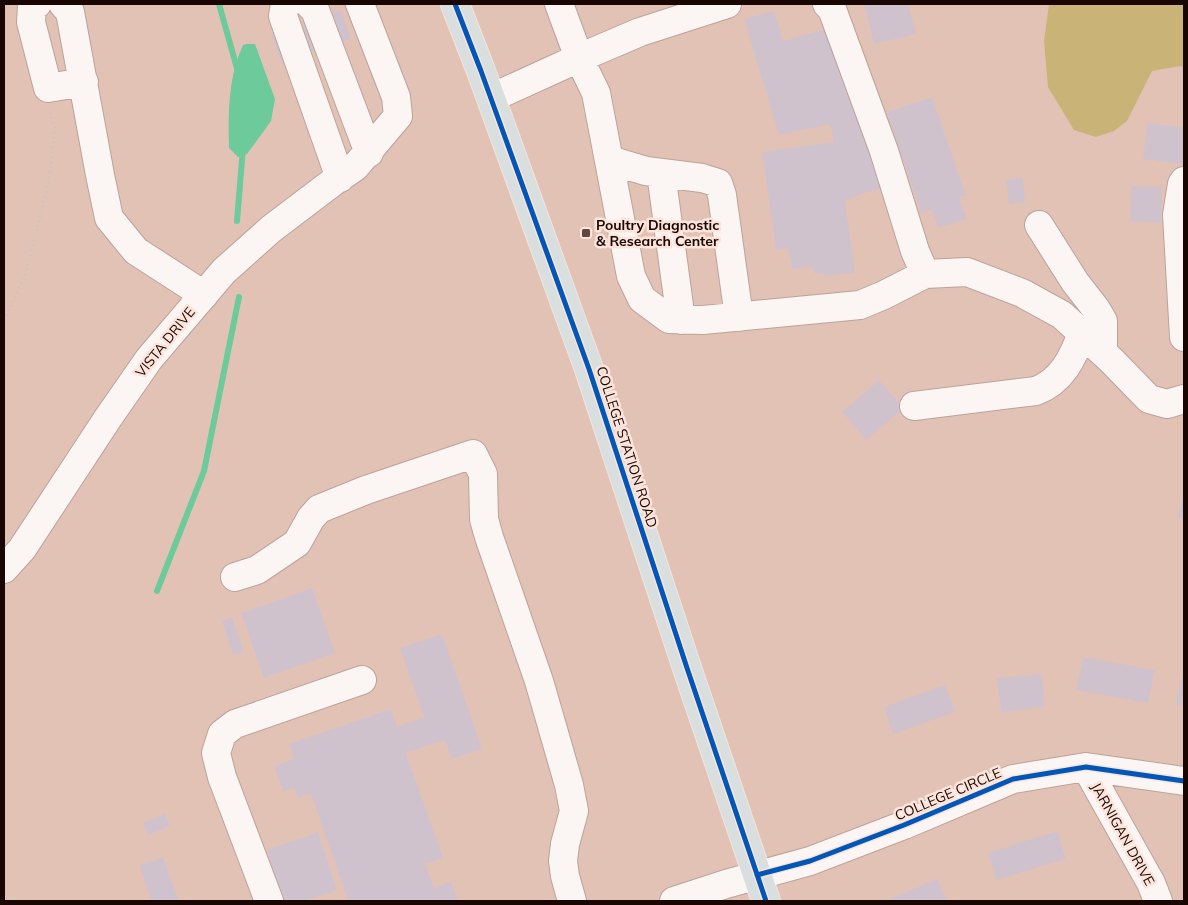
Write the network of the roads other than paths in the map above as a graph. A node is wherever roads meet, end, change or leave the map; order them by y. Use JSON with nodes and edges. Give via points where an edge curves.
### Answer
{"nodes":[{"id":1,"x":37,"y":4,"type":"edge"},
{"id":2,"x":63,"y":4,"type":"edge"},
{"id":3,"x":285,"y":4,"type":"edge"},
{"id":4,"x":296,"y":4,"type":"edge"},
{"id":5,"x":309,"y":4,"type":"edge"},
{"id":6,"x":360,"y":4,"type":"edge"},
{"id":7,"x":455,"y":4,"type":"edge"},
{"id":8,"x":559,"y":4,"type":"edge"},
{"id":9,"x":727,"y":4,"type":"edge"},
{"id":10,"x":827,"y":4,"type":"edge"},
{"id":11,"x":579,"y":58,"type":"junction"},
{"id":12,"x":84,"y":82,"type":"junction"},
{"id":13,"x":491,"y":98,"type":"junction"},
{"id":14,"x":609,"y":160,"type":"junction"},
{"id":15,"x":355,"y":166,"type":"junction"},
{"id":16,"x":661,"y":173,"type":"junction"},
{"id":17,"x":1184,"y":181,"type":"edge"},
{"id":18,"x":1039,"y":225,"type":"dead end"},
{"id":19,"x":925,"y":274,"type":"junction"},
{"id":20,"x":204,"y":295,"type":"junction"},
{"id":21,"x":739,"y":318,"type":"junction"},
{"id":22,"x":682,"y":320,"type":"junction"},
{"id":23,"x":1082,"y":333,"type":"junction"},
{"id":24,"x":1184,"y":337,"type":"edge"},
{"id":25,"x":1103,"y":352,"type":"junction"},
{"id":26,"x":1184,"y":399,"type":"edge"},
{"id":27,"x":914,"y":406,"type":"dead end"},
{"id":28,"x":4,"y":569,"type":"edge"},
{"id":29,"x":235,"y":578,"type":"dead end"},
{"id":30,"x":362,"y":680,"type":"dead end"},
{"id":31,"x":1086,"y":767,"type":"junction"},
{"id":32,"x":1184,"y":781,"type":"edge"},
{"id":33,"x":757,"y":875,"type":"junction"},
{"id":34,"x":269,"y":901,"type":"edge"},
{"id":35,"x":572,"y":901,"type":"edge"},
{"id":36,"x":674,"y":901,"type":"edge"},
{"id":37,"x":766,"y":901,"type":"edge"},
{"id":38,"x":1158,"y":901,"type":"edge"}],
"edges":[{"from":1,"to":12,"type":"street","via":[[32,7],[31,22],[48,88]]},
{"from":2,"to":12,"type":"street","via":[[70,12]]},
{"from":3,"to":15,"type":"street","via":[[283,16]]},
{"from":4,"to":15,"type":"street"},
{"from":5,"to":15,"type":"street","via":[[314,10]]},
{"from":6,"to":15,"type":"street","name":"VISTA DRIVE","via":[[396,97],[398,116]]},
{"from":7,"to":13,"type":"main road","name":"COLLEGE STATION ROAD"},
{"from":8,"to":11,"type":"street"},
{"from":9,"to":11,"type":"street","via":[[640,32]]},
{"from":10,"to":19,"type":"street","via":[[836,18]]},
{"from":11,"to":13,"type":"street"},
{"from":11,"to":14,"type":"street","via":[[596,93]]},
{"from":12,"to":20,"type":"street","via":[[110,218],[136,250]]},
{"from":13,"to":33,"type":"main road","name":"COLLEGE STATION ROAD","via":[[589,368]]},
{"from":14,"to":16,"type":"street"},
{"from":14,"to":22,"type":"street","via":[[631,276],[642,299],[670,319]]},
{"from":15,"to":20,"type":"street","name":"VISTA DRIVE","via":[[271,229],[224,271]]},
{"from":16,"to":21,"type":"street","via":[[718,183]]},
{"from":16,"to":22,"type":"street"},
{"from":17,"to":24,"type":"street","via":[[1177,215]]},
{"from":18,"to":25,"type":"street","via":[[1103,321]]},
{"from":19,"to":21,"type":"street","via":[[860,304]]},
{"from":19,"to":23,"type":"street","via":[[968,272],[1022,293],[1062,315]]},
{"from":20,"to":28,"type":"street","name":"VISTA DRIVE","via":[[149,359],[22,549]]},
{"from":21,"to":22,"type":"street"},
{"from":23,"to":25,"type":"street"},
{"from":23,"to":27,"type":"street","via":[[1063,371],[1046,387],[1036,391]]},
{"from":25,"to":26,"type":"street","via":[[1149,400],[1167,404]]},
{"from":29,"to":35,"type":"street","via":[[257,570],[297,543],[319,509],[472,454],[483,474],[483,510],[489,537],[539,681],[569,785],[574,811],[563,860]]},
{"from":30,"to":34,"type":"street","via":[[235,724],[222,734],[216,753],[222,778]]},
{"from":31,"to":32,"type":"street","name":"COLLEGE CIRCLE"},
{"from":31,"to":33,"type":"street","name":"COLLEGE CIRCLE","via":[[1013,779],[810,861]]},
{"from":31,"to":38,"type":"street","name":"JARNIGAN DRIVE"},
{"from":33,"to":36,"type":"street","name":"COLLEGE CIRCLE"},
{"from":33,"to":37,"type":"main road","name":"COLLEGE STATION ROAD"}]}
